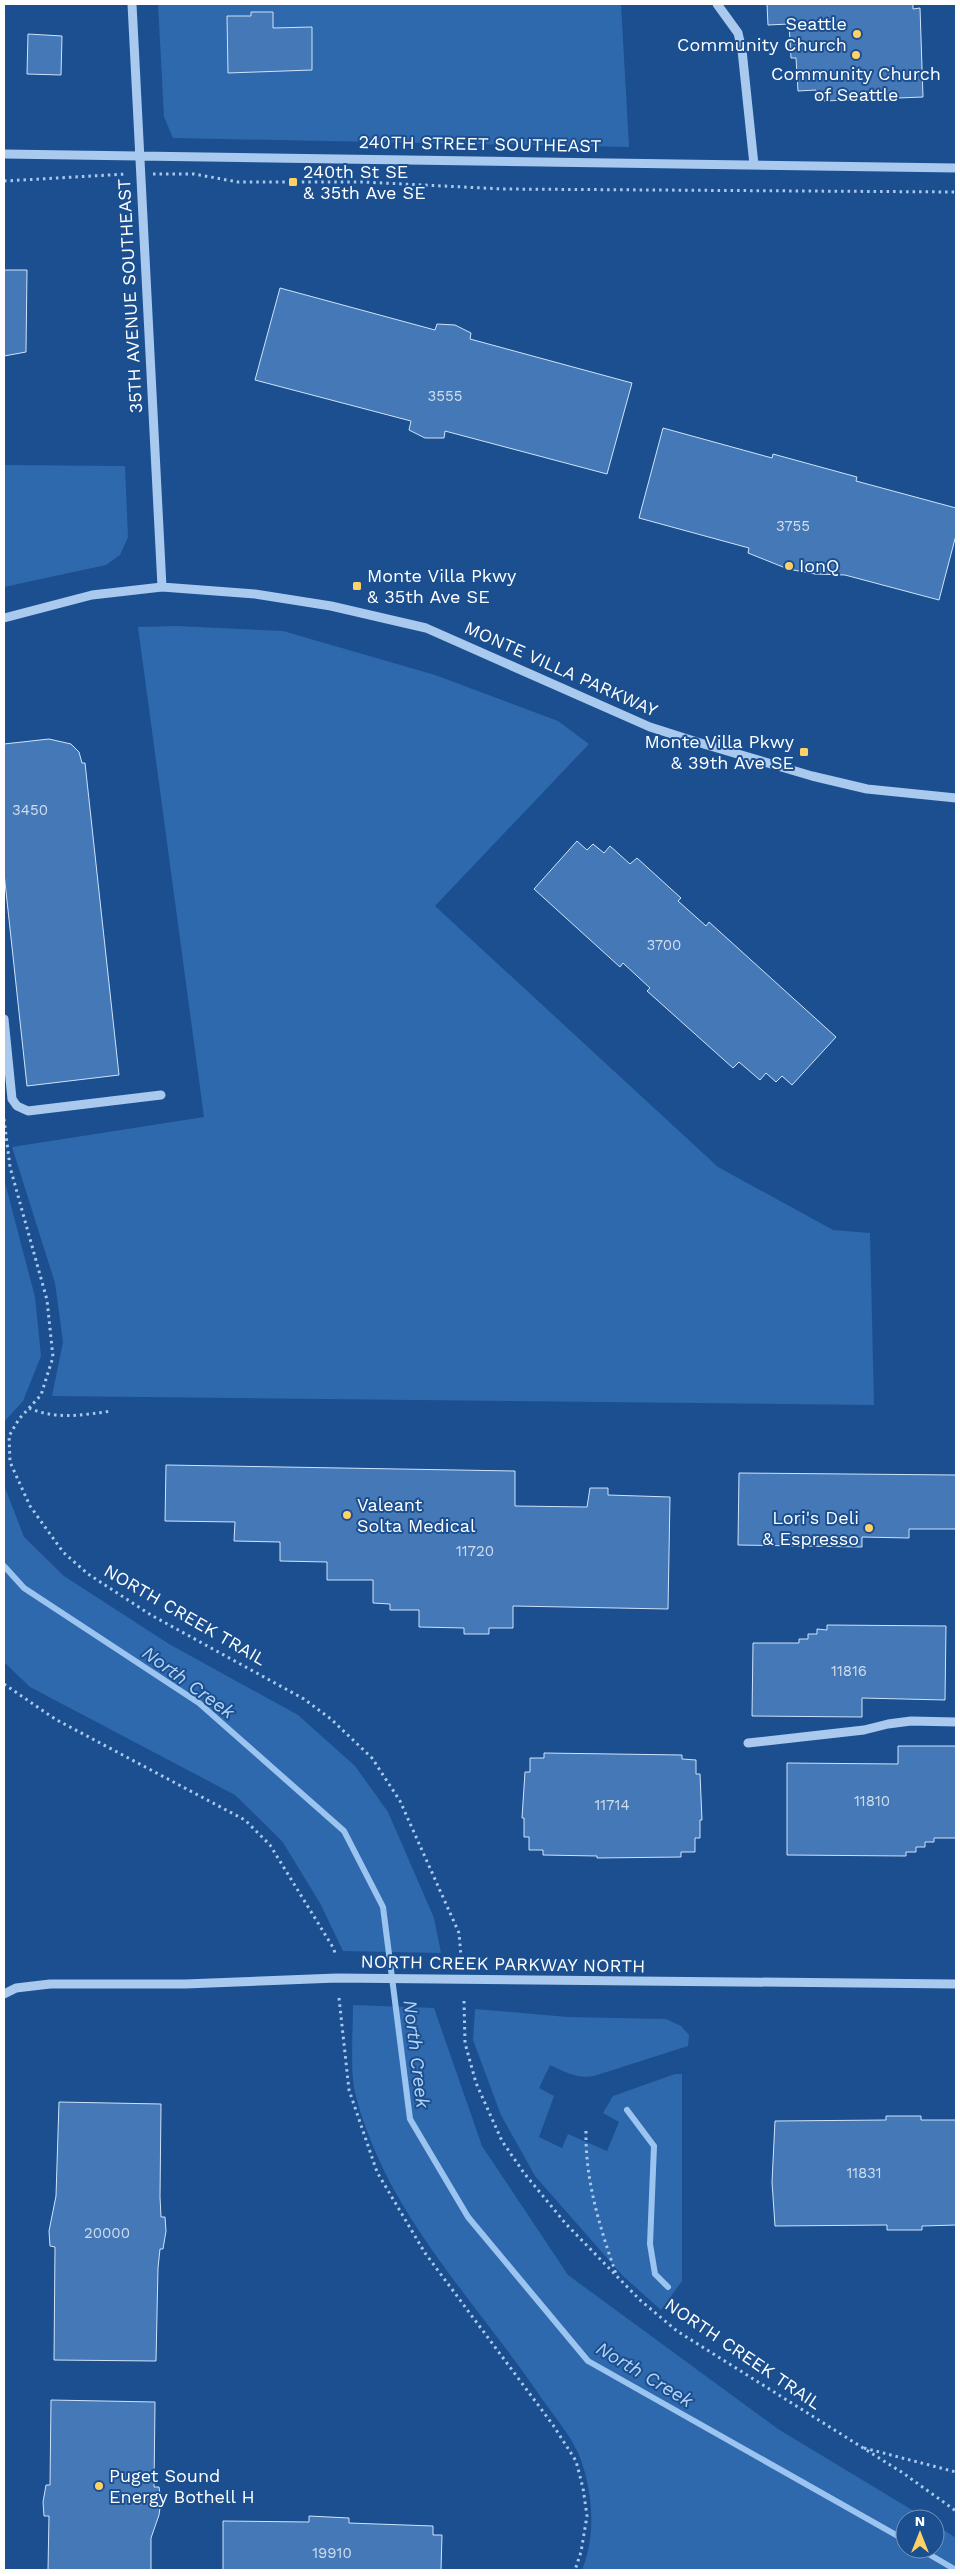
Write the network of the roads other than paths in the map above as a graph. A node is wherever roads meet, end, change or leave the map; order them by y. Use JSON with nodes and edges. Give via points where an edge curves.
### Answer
{"nodes":[{"id":1,"x":132,"y":4,"type":"edge"},
{"id":2,"x":717,"y":4,"type":"edge"},
{"id":3,"x":4,"y":154,"type":"edge"},
{"id":4,"x":138,"y":154,"type":"junction"},
{"id":5,"x":754,"y":164,"type":"junction"},
{"id":6,"x":956,"y":168,"type":"edge"},
{"id":7,"x":162,"y":587,"type":"junction"},
{"id":8,"x":4,"y":618,"type":"edge"},
{"id":9,"x":956,"y":798,"type":"edge"},
{"id":10,"x":4,"y":1019,"type":"edge"},
{"id":11,"x":161,"y":1095,"type":"dead end"},
{"id":12,"x":956,"y":1722,"type":"edge"},
{"id":13,"x":748,"y":1743,"type":"dead end"},
{"id":14,"x":956,"y":1984,"type":"edge"},
{"id":15,"x":4,"y":1994,"type":"edge"}],
"edges":[{"from":1,"to":4,"type":"street","name":"35TH AVENUE SOUTHEAST"},
{"from":2,"to":5,"type":"street","via":[[738,33],[742,50]]},
{"from":3,"to":4,"type":"street","name":"240TH STREET SOUTHEAST"},
{"from":4,"to":5,"type":"street","name":"240TH STREET SOUTHEAST"},
{"from":4,"to":7,"type":"street","name":"35TH AVENUE SOUTHEAST"},
{"from":5,"to":6,"type":"street","name":"240TH STREET SOUTHEAST"},
{"from":7,"to":8,"type":"street","name":"MONTE VILLA PARKWAY","via":[[92,595]]},
{"from":7,"to":9,"type":"street","name":"MONTE VILLA PARKWAY","via":[[255,594],[331,606],[426,628],[650,727],[812,776],[867,789]]},
{"from":10,"to":11,"type":"street","via":[[12,1099],[17,1106],[28,1111]]},
{"from":12,"to":13,"type":"street","via":[[904,1722],[864,1730]]},
{"from":14,"to":15,"type":"street","name":"NORTH CREEK PARKWAY NORTH","via":[[367,1978],[185,1984],[50,1984],[16,1988]]}]}
